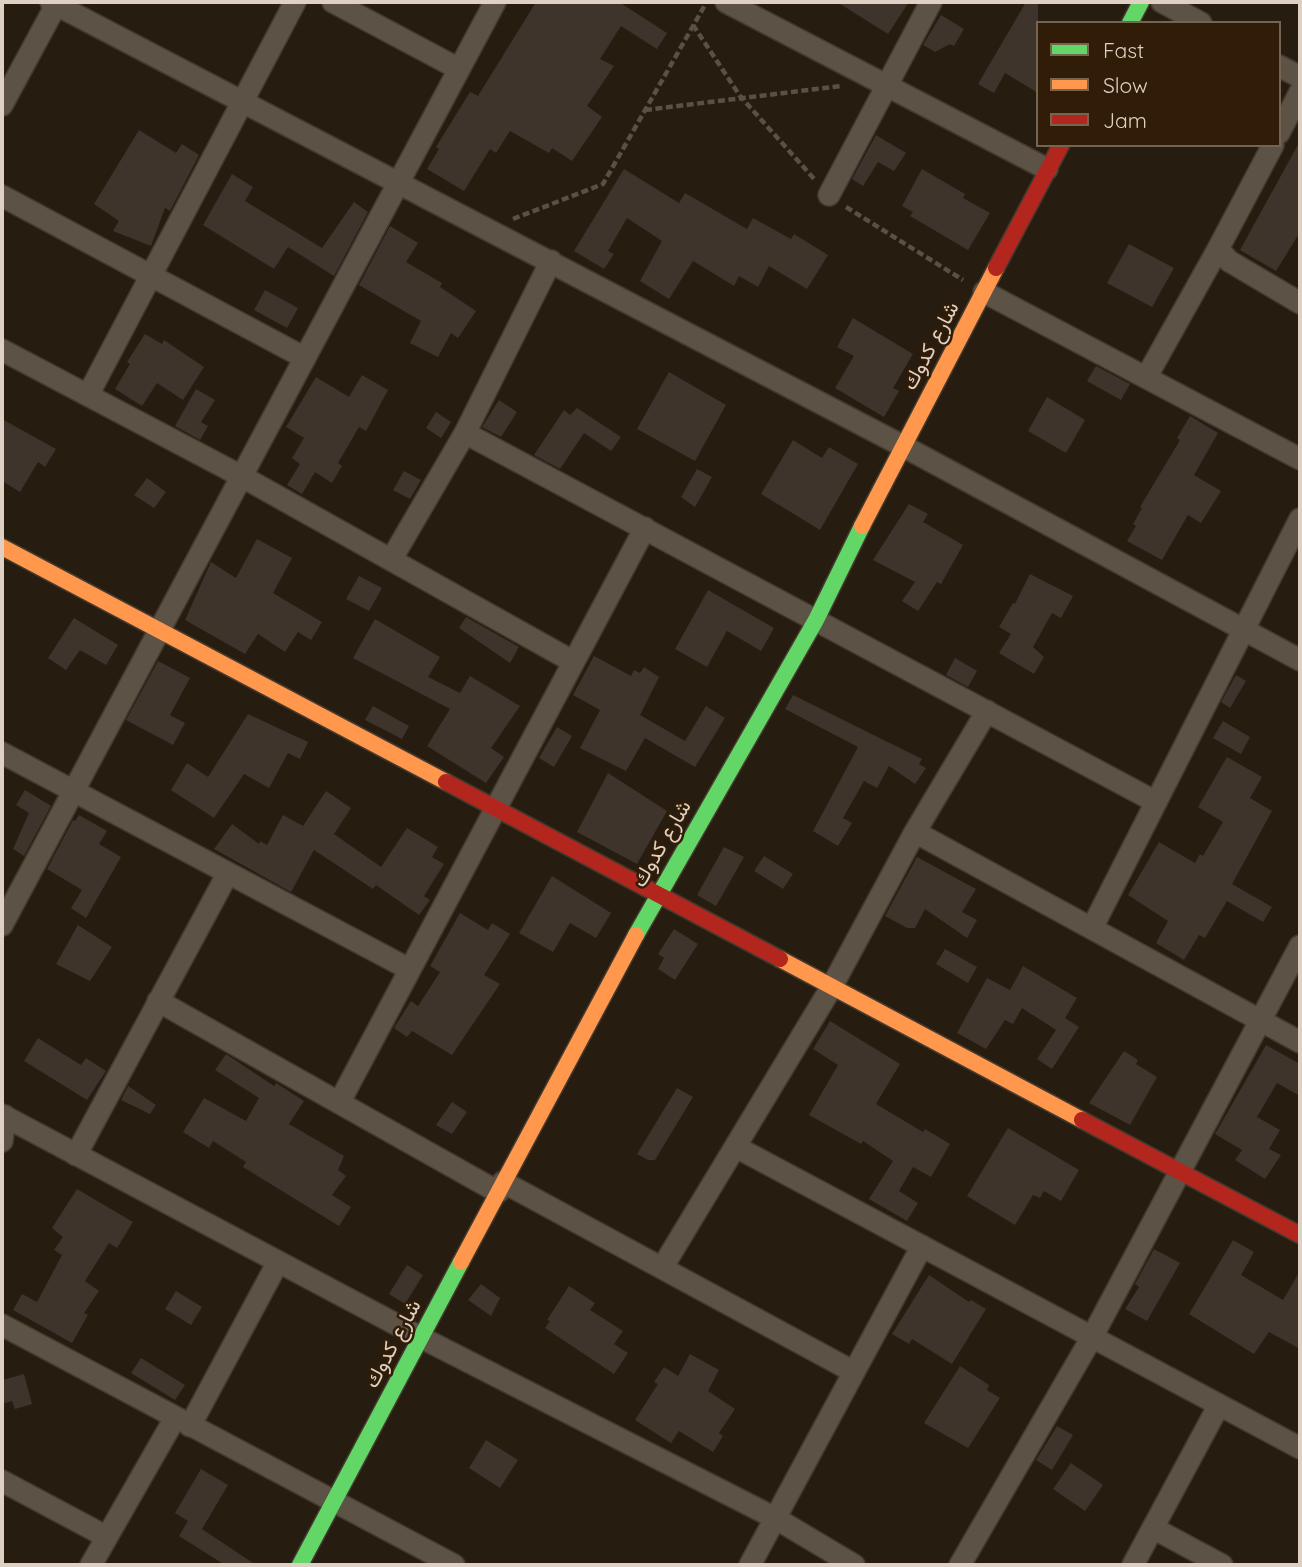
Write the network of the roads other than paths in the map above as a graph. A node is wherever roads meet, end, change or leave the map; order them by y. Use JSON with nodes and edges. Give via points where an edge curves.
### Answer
{"nodes":[{"id":1,"x":295,"y":2,"type":"edge"},
{"id":2,"x":333,"y":2,"type":"edge"},
{"id":3,"x":495,"y":2,"type":"edge"},
{"id":4,"x":726,"y":2,"type":"edge"},
{"id":5,"x":931,"y":2,"type":"edge"},
{"id":6,"x":1141,"y":2,"type":"edge"},
{"id":7,"x":1162,"y":2,"type":"edge"},
{"id":8,"x":54,"y":3,"type":"edge"},
{"id":9,"x":1131,"y":21,"type":"edge"},
{"id":10,"x":1197,"y":21,"type":"edge"},
{"id":11,"x":1281,"y":67,"type":"edge"},
{"id":12,"x":459,"y":69,"type":"junction"},
{"id":13,"x":1300,"y":77,"type":"edge"},
{"id":14,"x":884,"y":84,"type":"junction"},
{"id":15,"x":1300,"y":92,"type":"edge"},
{"id":16,"x":243,"y":101,"type":"junction"},
{"id":17,"x":2,"y":105,"type":"edge"},
{"id":18,"x":1281,"y":129,"type":"edge"},
{"id":19,"x":1060,"y":147,"type":"edge"},
{"id":20,"x":1272,"y":147,"type":"edge"},
{"id":21,"x":1047,"y":169,"type":"junction"},
{"id":22,"x":398,"y":181,"type":"junction"},
{"id":23,"x":829,"y":195,"type":"dead end"},
{"id":24,"x":2,"y":196,"type":"edge"},
{"id":25,"x":1218,"y":249,"type":"junction"},
{"id":26,"x":551,"y":261,"type":"junction"},
{"id":27,"x":150,"y":278,"type":"junction"},
{"id":28,"x":984,"y":292,"type":"junction"},
{"id":29,"x":1300,"y":303,"type":"edge"},
{"id":30,"x":2,"y":350,"type":"edge"},
{"id":31,"x":304,"y":358,"type":"junction"},
{"id":32,"x":1147,"y":376,"type":"junction"},
{"id":33,"x":88,"y":395,"type":"junction"},
{"id":34,"x":465,"y":433,"type":"junction"},
{"id":35,"x":901,"y":445,"type":"junction"},
{"id":36,"x":1300,"y":459,"type":"edge"},
{"id":37,"x":241,"y":476,"type":"junction"},
{"id":38,"x":1300,"y":520,"type":"edge"},
{"id":39,"x":645,"y":528,"type":"junction"},
{"id":40,"x":2,"y":547,"type":"edge"},
{"id":41,"x":391,"y":560,"type":"junction"},
{"id":42,"x":816,"y":620,"type":"junction"},
{"id":43,"x":1244,"y":630,"type":"junction"},
{"id":44,"x":159,"y":631,"type":"junction"},
{"id":45,"x":1300,"y":660,"type":"edge"},
{"id":46,"x":572,"y":661,"type":"junction"},
{"id":47,"x":986,"y":711,"type":"junction"},
{"id":48,"x":2,"y":753,"type":"edge"},
{"id":49,"x":74,"y":790,"type":"junction"},
{"id":50,"x":1156,"y":802,"type":"junction"},
{"id":51,"x":493,"y":808,"type":"junction"},
{"id":52,"x":915,"y":832,"type":"junction"},
{"id":53,"x":228,"y":873,"type":"junction"},
{"id":54,"x":657,"y":895,"type":"junction"},
{"id":55,"x":2,"y":925,"type":"edge"},
{"id":56,"x":1092,"y":928,"type":"junction"},
{"id":57,"x":1300,"y":946,"type":"edge"},
{"id":58,"x":408,"y":969,"type":"junction"},
{"id":59,"x":831,"y":988,"type":"junction"},
{"id":60,"x":158,"y":1001,"type":"junction"},
{"id":61,"x":1261,"y":1020,"type":"junction"},
{"id":62,"x":1300,"y":1042,"type":"edge"},
{"id":63,"x":339,"y":1102,"type":"junction"},
{"id":64,"x":3,"y":1116,"type":"edge"},
{"id":65,"x":2,"y":1140,"type":"edge"},
{"id":66,"x":736,"y":1147,"type":"junction"},
{"id":67,"x":76,"y":1155,"type":"junction"},
{"id":68,"x":1180,"y":1172,"type":"junction"},
{"id":69,"x":500,"y":1187,"type":"junction"},
{"id":70,"x":1300,"y":1236,"type":"edge"},
{"id":71,"x":922,"y":1246,"type":"junction"},
{"id":72,"x":278,"y":1262,"type":"junction"},
{"id":73,"x":663,"y":1268,"type":"junction"},
{"id":74,"x":2,"y":1325,"type":"edge"},
{"id":75,"x":420,"y":1337,"type":"junction"},
{"id":76,"x":1092,"y":1337,"type":"junction"},
{"id":77,"x":854,"y":1372,"type":"junction"},
{"id":78,"x":1219,"y":1405,"type":"junction"},
{"id":79,"x":183,"y":1422,"type":"junction"},
{"id":80,"x":1300,"y":1448,"type":"edge"},
{"id":81,"x":2,"y":1481,"type":"edge"},
{"id":82,"x":333,"y":1502,"type":"junction"},
{"id":83,"x":775,"y":1518,"type":"junction"},
{"id":84,"x":1153,"y":1528,"type":"junction"},
{"id":85,"x":107,"y":1537,"type":"junction"},
{"id":86,"x":91,"y":1565,"type":"edge"},
{"id":87,"x":300,"y":1565,"type":"edge"},
{"id":88,"x":454,"y":1565,"type":"edge"},
{"id":89,"x":750,"y":1565,"type":"edge"},
{"id":90,"x":854,"y":1565,"type":"edge"},
{"id":91,"x":960,"y":1565,"type":"edge"},
{"id":92,"x":1133,"y":1565,"type":"edge"},
{"id":93,"x":1222,"y":1565,"type":"edge"}],
"edges":[{"from":1,"to":16,"type":"street"},
{"from":2,"to":12,"type":"street"},
{"from":3,"to":12,"type":"street"},
{"from":4,"to":14,"type":"street"},
{"from":5,"to":14,"type":"street"},
{"from":6,"to":9,"type":"street"},
{"from":7,"to":10,"type":"street"},
{"from":8,"to":16,"type":"street"},
{"from":8,"to":17,"type":"street"},
{"from":11,"to":13,"type":"street"},
{"from":12,"to":22,"type":"street"},
{"from":14,"to":21,"type":"street"},
{"from":14,"to":23,"type":"street"},
{"from":15,"to":18,"type":"street"},
{"from":16,"to":22,"type":"street"},
{"from":16,"to":27,"type":"street"},
{"from":19,"to":21,"type":"street","name":"شارع كدوك"},
{"from":20,"to":25,"type":"street"},
{"from":21,"to":28,"type":"street","name":"شارع كدوك"},
{"from":22,"to":26,"type":"street"},
{"from":22,"to":31,"type":"street"},
{"from":24,"to":27,"type":"street"},
{"from":25,"to":29,"type":"street","via":[[1229,261]]},
{"from":25,"to":32,"type":"street"},
{"from":26,"to":34,"type":"street"},
{"from":26,"to":35,"type":"street"},
{"from":27,"to":31,"type":"street"},
{"from":27,"to":33,"type":"street"},
{"from":28,"to":32,"type":"street"},
{"from":28,"to":35,"type":"street","name":"شارع كدوك"},
{"from":30,"to":33,"type":"street"},
{"from":31,"to":37,"type":"street"},
{"from":32,"to":36,"type":"street"},
{"from":33,"to":37,"type":"street"},
{"from":34,"to":39,"type":"street"},
{"from":34,"to":41,"type":"street"},
{"from":35,"to":42,"type":"street","name":"شارع كدوك"},
{"from":35,"to":43,"type":"street"},
{"from":37,"to":41,"type":"street"},
{"from":37,"to":44,"type":"street"},
{"from":38,"to":43,"type":"street"},
{"from":39,"to":42,"type":"street"},
{"from":39,"to":46,"type":"street"},
{"from":40,"to":44,"type":"street"},
{"from":41,"to":46,"type":"street"},
{"from":42,"to":47,"type":"street"},
{"from":42,"to":54,"type":"street","name":"شارع كدوك"},
{"from":43,"to":45,"type":"street"},
{"from":43,"to":50,"type":"street"},
{"from":44,"to":49,"type":"street"},
{"from":44,"to":51,"type":"street"},
{"from":46,"to":51,"type":"street"},
{"from":47,"to":50,"type":"street"},
{"from":47,"to":52,"type":"street"},
{"from":48,"to":49,"type":"street"},
{"from":49,"to":53,"type":"street"},
{"from":49,"to":55,"type":"street"},
{"from":50,"to":56,"type":"street"},
{"from":51,"to":54,"type":"street"},
{"from":51,"to":58,"type":"street"},
{"from":52,"to":56,"type":"street"},
{"from":52,"to":59,"type":"street"},
{"from":53,"to":58,"type":"street"},
{"from":53,"to":60,"type":"street"},
{"from":54,"to":59,"type":"street"},
{"from":54,"to":69,"type":"street","name":"شارع كدوك"},
{"from":56,"to":61,"type":"street"},
{"from":57,"to":61,"type":"street"},
{"from":58,"to":63,"type":"street"},
{"from":59,"to":66,"type":"street"},
{"from":59,"to":68,"type":"street"},
{"from":60,"to":63,"type":"street"},
{"from":60,"to":67,"type":"street"},
{"from":61,"to":62,"type":"street"},
{"from":61,"to":68,"type":"street"},
{"from":63,"to":69,"type":"street"},
{"from":64,"to":65,"type":"street"},
{"from":64,"to":67,"type":"street"},
{"from":66,"to":71,"type":"street"},
{"from":66,"to":73,"type":"street"},
{"from":67,"to":72,"type":"street"},
{"from":68,"to":70,"type":"street"},
{"from":68,"to":76,"type":"street"},
{"from":69,"to":73,"type":"street"},
{"from":69,"to":75,"type":"street","name":"شارع كدوك"},
{"from":71,"to":76,"type":"street"},
{"from":71,"to":77,"type":"street"},
{"from":72,"to":75,"type":"street"},
{"from":72,"to":79,"type":"street"},
{"from":73,"to":77,"type":"street"},
{"from":74,"to":79,"type":"street"},
{"from":75,"to":82,"type":"street","name":"شارع كدوك"},
{"from":75,"to":83,"type":"street"},
{"from":76,"to":78,"type":"street"},
{"from":76,"to":91,"type":"street"},
{"from":77,"to":83,"type":"street"},
{"from":78,"to":80,"type":"street"},
{"from":78,"to":84,"type":"street"},
{"from":79,"to":82,"type":"street"},
{"from":79,"to":85,"type":"street"},
{"from":81,"to":85,"type":"street"},
{"from":82,"to":87,"type":"street","name":"شارع كدوك"},
{"from":82,"to":88,"type":"street"},
{"from":83,"to":89,"type":"street"},
{"from":83,"to":90,"type":"street"},
{"from":84,"to":92,"type":"street"},
{"from":84,"to":93,"type":"street"},
{"from":85,"to":86,"type":"street"}]}
